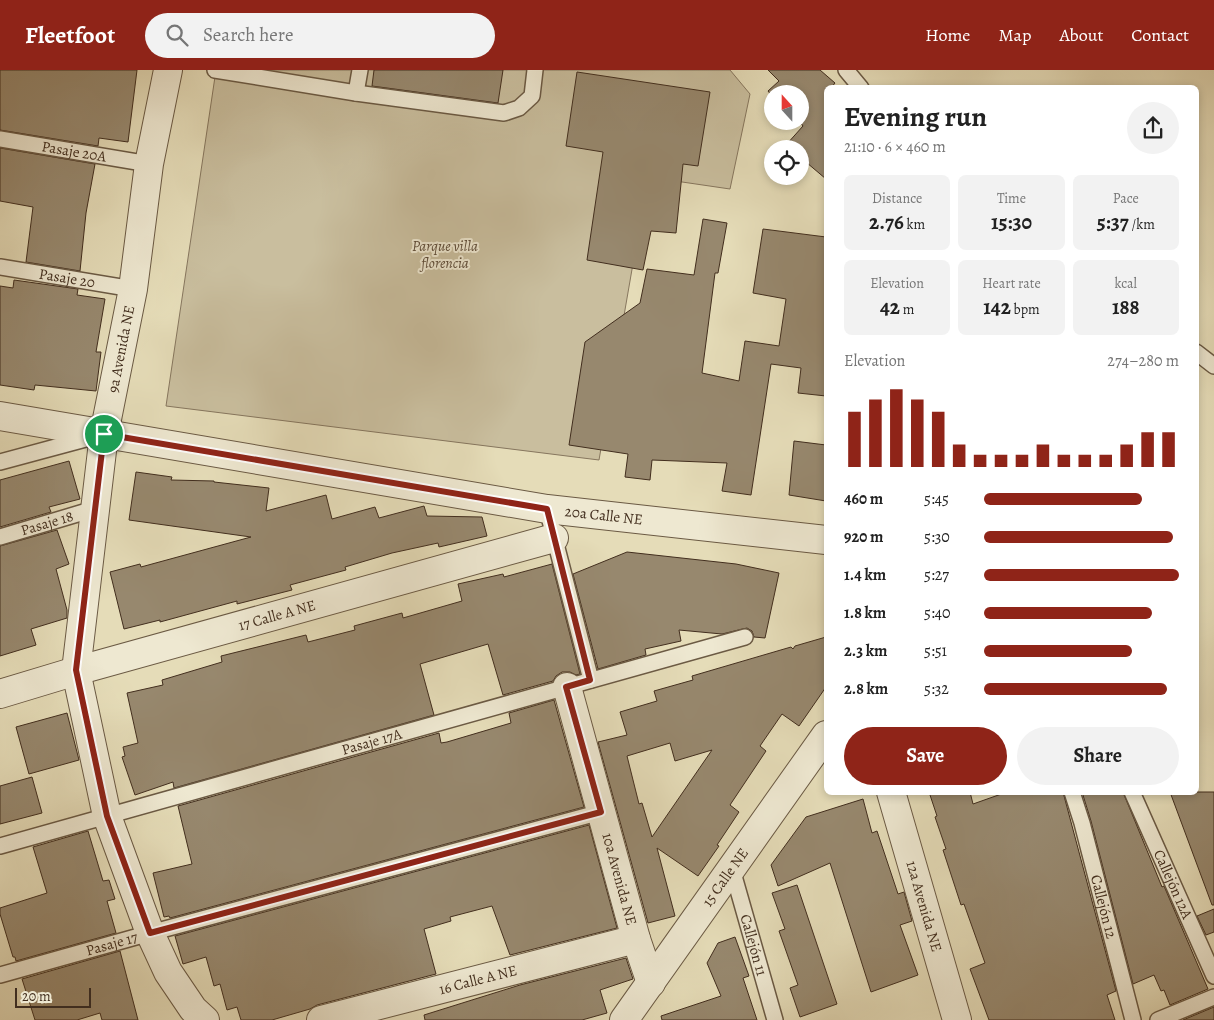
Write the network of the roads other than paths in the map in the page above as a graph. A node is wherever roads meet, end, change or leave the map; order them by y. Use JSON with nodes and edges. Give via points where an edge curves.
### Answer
{"nodes":[{"id":1,"x":168,"y":70,"type":"edge"},
{"id":2,"x":215,"y":70,"type":"edge"},
{"id":3,"x":360,"y":70,"type":"edge"},
{"id":4,"x":535,"y":70,"type":"edge"},
{"id":5,"x":846,"y":70,"type":"edge"},
{"id":6,"x":858,"y":85,"type":"edge"},
{"id":7,"x":356,"y":93,"type":"junction"},
{"id":8,"x":0,"y":139,"type":"edge"},
{"id":9,"x":149,"y":164,"type":"junction"},
{"id":10,"x":0,"y":266,"type":"edge"},
{"id":11,"x":133,"y":289,"type":"junction"},
{"id":12,"x":1199,"y":354,"type":"edge"},
{"id":13,"x":1214,"y":366,"type":"edge"},
{"id":14,"x":0,"y":416,"type":"edge"},
{"id":15,"x":104,"y":434,"type":"junction"},
{"id":16,"x":0,"y":462,"type":"edge"},
{"id":17,"x":94,"y":509,"type":"junction"},
{"id":18,"x":547,"y":509,"type":"junction"},
{"id":19,"x":0,"y":536,"type":"edge"},
{"id":20,"x":554,"y":538,"type":"junction"},
{"id":21,"x":824,"y":540,"type":"edge"},
{"id":22,"x":745,"y":637,"type":"dead end"},
{"id":23,"x":76,"y":670,"type":"junction"},
{"id":24,"x":578,"y":684,"type":"junction"},
{"id":25,"x":0,"y":694,"type":"edge"},
{"id":26,"x":824,"y":738,"type":"edge"},
{"id":27,"x":892,"y":795,"type":"edge"},
{"id":28,"x":1073,"y":795,"type":"edge"},
{"id":29,"x":1133,"y":795,"type":"edge"},
{"id":30,"x":601,"y":812,"type":"junction"},
{"id":31,"x":107,"y":816,"type":"junction"},
{"id":32,"x":0,"y":846,"type":"edge"},
{"id":33,"x":732,"y":869,"type":"junction"},
{"id":34,"x":150,"y":933,"type":"junction"},
{"id":35,"x":636,"y":939,"type":"junction"},
{"id":36,"x":0,"y":975,"type":"edge"},
{"id":37,"x":1214,"y":976,"type":"edge"},
{"id":38,"x":651,"y":983,"type":"junction"},
{"id":39,"x":1214,"y":997,"type":"edge"},
{"id":40,"x":206,"y":1020,"type":"edge"},
{"id":41,"x":321,"y":1020,"type":"edge"},
{"id":42,"x":624,"y":1020,"type":"edge"},
{"id":43,"x":775,"y":1020,"type":"edge"},
{"id":44,"x":956,"y":1020,"type":"edge"},
{"id":45,"x":1133,"y":1020,"type":"edge"},
{"id":46,"x":1158,"y":1020,"type":"edge"}],
"edges":[{"from":1,"to":9,"type":"street","name":"9a Avenida NE"},
{"from":2,"to":7,"type":"lane"},
{"from":3,"to":7,"type":"lane"},
{"from":4,"to":7,"type":"lane","via":[[532,96],[519,108],[504,113]]},
{"from":5,"to":6,"type":"lane"},
{"from":8,"to":9,"type":"lane","name":"Pasaje 20A"},
{"from":9,"to":11,"type":"street","name":"9a Avenida NE"},
{"from":10,"to":11,"type":"lane","name":"Pasaje 20"},
{"from":11,"to":15,"type":"street","name":"9a Avenida NE"},
{"from":12,"to":13,"type":"lane"},
{"from":14,"to":15,"type":"street","name":"20a Calle NE"},
{"from":15,"to":16,"type":"lane"},
{"from":15,"to":17,"type":"street","name":"9a Avenida NE"},
{"from":15,"to":18,"type":"street","name":"20a Calle NE"},
{"from":17,"to":19,"type":"lane","name":"Pasaje 18"},
{"from":17,"to":23,"type":"street","name":"9a Avenida NE"},
{"from":18,"to":20,"type":"lane"},
{"from":18,"to":21,"type":"street","name":"20a Calle NE"},
{"from":20,"to":23,"type":"street","name":"17 Calle A NE"},
{"from":20,"to":24,"type":"lane"},
{"from":22,"to":24,"type":"lane","name":"Pasaje 17A"},
{"from":23,"to":25,"type":"street","name":"17 Calle A NE"},
{"from":23,"to":31,"type":"street","name":"9a Avenida NE"},
{"from":24,"to":30,"type":"street","name":"10a Avenida NE"},
{"from":24,"to":31,"type":"lane","name":"Pasaje 17A"},
{"from":26,"to":33,"type":"street","name":"15 Calle NE"},
{"from":27,"to":44,"type":"street","name":"12a Avenida NE"},
{"from":28,"to":45,"type":"lane","name":"Callejón 12"},
{"from":29,"to":37,"type":"lane","name":"Callejón 12A"},
{"from":30,"to":34,"type":"lane","name":"Pasaje 17"},
{"from":30,"to":35,"type":"street","name":"10a Avenida NE"},
{"from":31,"to":32,"type":"lane","name":"Pasaje 17A"},
{"from":31,"to":34,"type":"street","name":"9a Avenida NE"},
{"from":33,"to":38,"type":"street","name":"15 Calle NE"},
{"from":33,"to":43,"type":"lane","name":"Callejón 11"},
{"from":34,"to":36,"type":"lane","name":"Pasaje 17"},
{"from":34,"to":40,"type":"street","name":"9a Avenida NE","via":[[168,972],[194,1009]]},
{"from":35,"to":38,"type":"street","name":"10a Avenida NE"},
{"from":35,"to":41,"type":"street","name":"16 Calle A NE"},
{"from":38,"to":42,"type":"street","name":"15 Calle NE"},
{"from":39,"to":46,"type":"lane"}]}
